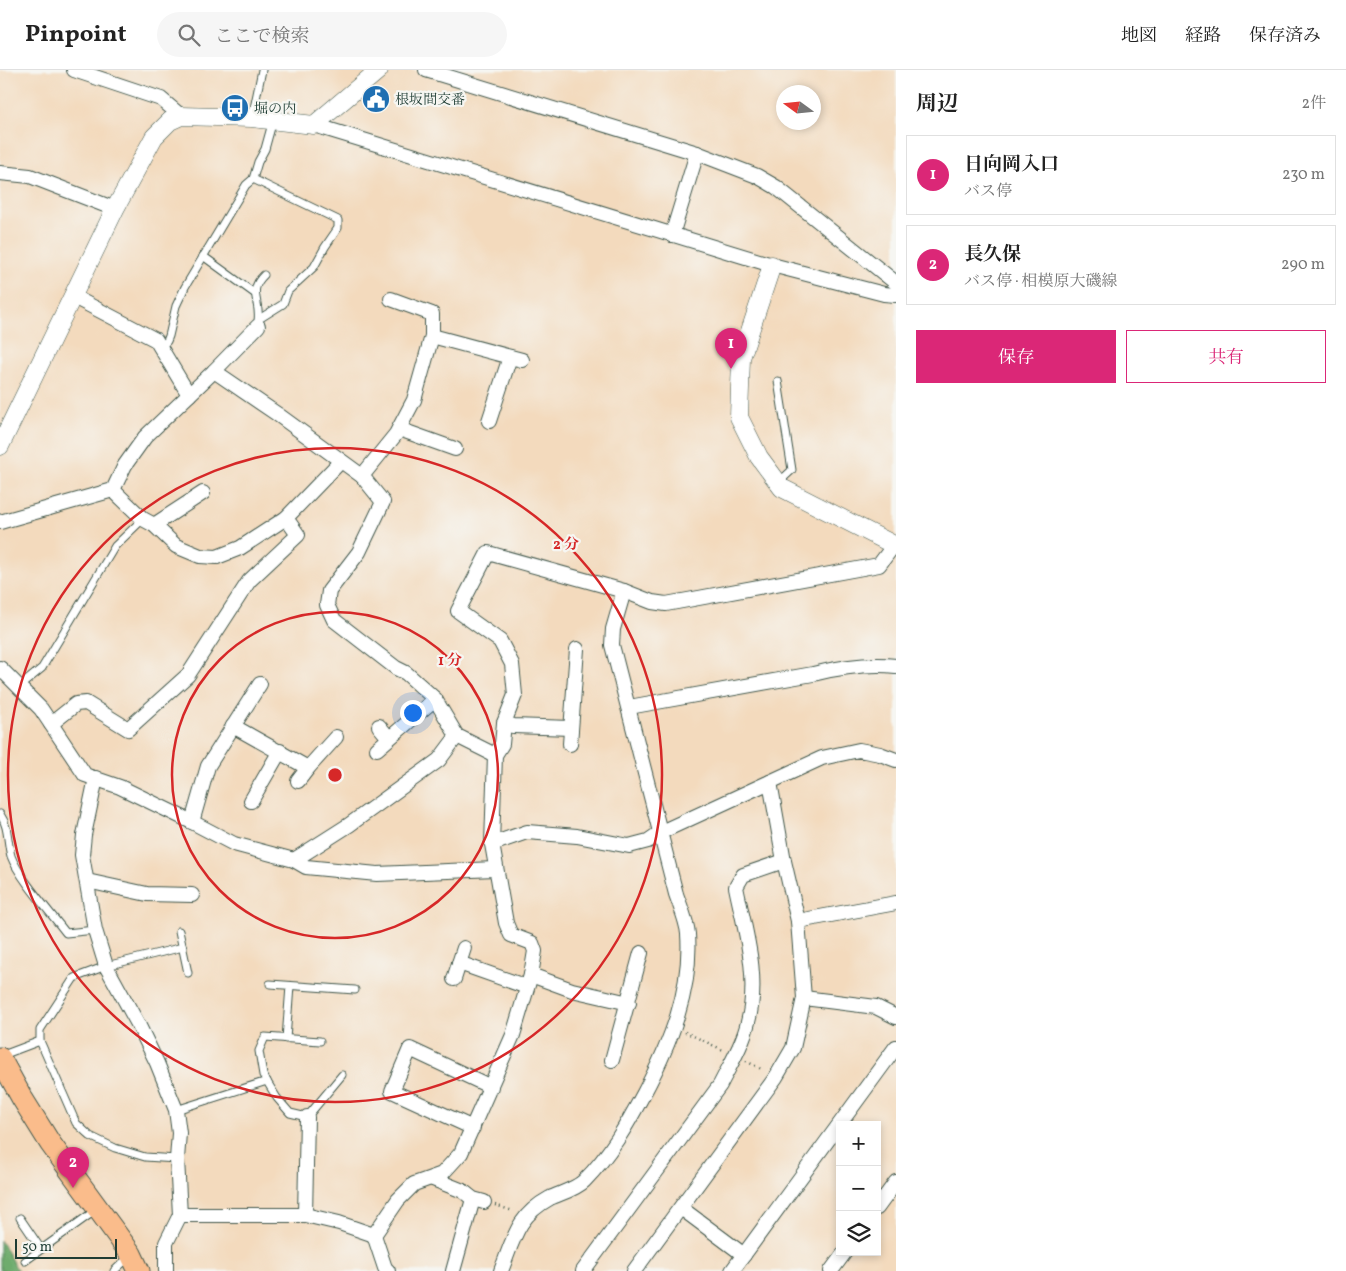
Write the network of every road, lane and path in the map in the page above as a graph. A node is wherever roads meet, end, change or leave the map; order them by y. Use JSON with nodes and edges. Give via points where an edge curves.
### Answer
{"nodes":[{"id":1,"x":74,"y":70,"type":"edge"},
{"id":2,"x":262,"y":70,"type":"edge"},
{"id":3,"x":379,"y":70,"type":"edge"},
{"id":4,"x":426,"y":70,"type":"edge"},
{"id":5,"x":181,"y":116,"type":"junction"},
{"id":6,"x":252,"y":118,"type":"junction"},
{"id":7,"x":273,"y":120,"type":"junction"},
{"id":8,"x":314,"y":125,"type":"junction"},
{"id":9,"x":697,"y":153,"type":"junction"},
{"id":10,"x":0,"y":173,"type":"edge"},
{"id":11,"x":253,"y":179,"type":"junction"},
{"id":12,"x":115,"y":209,"type":"junction"},
{"id":13,"x":672,"y":235,"type":"junction"},
{"id":14,"x":203,"y":256,"type":"junction"},
{"id":15,"x":772,"y":265,"type":"junction"},
{"id":16,"x":264,"y":275,"type":"dead end"},
{"id":17,"x":896,"y":283,"type":"edge"},
{"id":18,"x":254,"y":293,"type":"junction"},
{"id":19,"x":896,"y":295,"type":"edge"},
{"id":20,"x":72,"y":296,"type":"junction"},
{"id":21,"x":391,"y":300,"type":"dead end"},
{"id":22,"x":258,"y":323,"type":"junction"},
{"id":23,"x":432,"y":336,"type":"junction"},
{"id":24,"x":161,"y":348,"type":"junction"},
{"id":25,"x":214,"y":371,"type":"junction"},
{"id":26,"x":778,"y":381,"type":"dead end"},
{"id":27,"x":189,"y":395,"type":"junction"},
{"id":28,"x":489,"y":421,"type":"dead end"},
{"id":29,"x":399,"y":429,"type":"junction"},
{"id":30,"x":0,"y":446,"type":"edge"},
{"id":31,"x":454,"y":449,"type":"dead end"},
{"id":32,"x":341,"y":461,"type":"junction"},
{"id":33,"x":362,"y":476,"type":"junction"},
{"id":34,"x":778,"y":483,"type":"junction"},
{"id":35,"x":114,"y":490,"type":"junction"},
{"id":36,"x":203,"y":493,"type":"dead end"},
{"id":37,"x":286,"y":518,"type":"junction"},
{"id":38,"x":0,"y":522,"type":"edge"},
{"id":39,"x":149,"y":522,"type":"junction"},
{"id":40,"x":895,"y":546,"type":"edge"},
{"id":41,"x":624,"y":592,"type":"junction"},
{"id":42,"x":577,"y":650,"type":"dead end"},
{"id":43,"x":896,"y":666,"type":"edge"},
{"id":44,"x":1,"y":670,"type":"edge"},
{"id":45,"x":260,"y":684,"type":"dead end"},
{"id":46,"x":19,"y":687,"type":"junction"},
{"id":47,"x":435,"y":699,"type":"junction"},
{"id":48,"x":629,"y":707,"type":"junction"},
{"id":49,"x":504,"y":723,"type":"junction"},
{"id":50,"x":52,"y":724,"type":"junction"},
{"id":51,"x":233,"y":726,"type":"junction"},
{"id":52,"x":379,"y":726,"type":"dead end"},
{"id":53,"x":571,"y":728,"type":"junction"},
{"id":54,"x":457,"y":736,"type":"junction"},
{"id":55,"x":336,"y":737,"type":"dead end"},
{"id":56,"x":390,"y":738,"type":"junction"},
{"id":57,"x":570,"y":744,"type":"dead end"},
{"id":58,"x":377,"y":749,"type":"dead end"},
{"id":59,"x":280,"y":751,"type":"junction"},
{"id":60,"x":495,"y":755,"type":"junction"},
{"id":61,"x":896,"y":760,"type":"edge"},
{"id":62,"x":308,"y":768,"type":"junction"},
{"id":63,"x":96,"y":778,"type":"junction"},
{"id":64,"x":298,"y":781,"type":"dead end"},
{"id":65,"x":770,"y":782,"type":"junction"},
{"id":66,"x":251,"y":800,"type":"dead end"},
{"id":67,"x":0,"y":814,"type":"edge"},
{"id":68,"x":192,"y":822,"type":"junction"},
{"id":69,"x":2,"y":823,"type":"edge"},
{"id":70,"x":661,"y":832,"type":"junction"},
{"id":71,"x":492,"y":844,"type":"junction"},
{"id":72,"x":294,"y":860,"type":"junction"},
{"id":73,"x":784,"y":861,"type":"junction"},
{"id":74,"x":495,"y":869,"type":"junction"},
{"id":75,"x":87,"y":881,"type":"junction"},
{"id":76,"x":192,"y":895,"type":"dead end"},
{"id":77,"x":896,"y":903,"type":"edge"},
{"id":78,"x":798,"y":921,"type":"junction"},
{"id":79,"x":96,"y":930,"type":"junction"},
{"id":80,"x":179,"y":931,"type":"dead end"},
{"id":81,"x":182,"y":948,"type":"junction"},
{"id":82,"x":464,"y":948,"type":"dead end"},
{"id":83,"x":641,"y":953,"type":"dead end"},
{"id":84,"x":459,"y":964,"type":"junction"},
{"id":85,"x":106,"y":966,"type":"junction"},
{"id":86,"x":188,"y":973,"type":"dead end"},
{"id":87,"x":454,"y":979,"type":"dead end"},
{"id":88,"x":529,"y":981,"type":"junction"},
{"id":89,"x":270,"y":984,"type":"dead end"},
{"id":90,"x":290,"y":986,"type":"junction"},
{"id":91,"x":355,"y":990,"type":"dead end"},
{"id":92,"x":804,"y":998,"type":"junction"},
{"id":93,"x":629,"y":1003,"type":"junction"},
{"id":94,"x":896,"y":1018,"type":"edge"},
{"id":95,"x":674,"y":1027,"type":"junction"},
{"id":96,"x":286,"y":1038,"type":"junction"},
{"id":97,"x":40,"y":1041,"type":"junction"},
{"id":98,"x":320,"y":1041,"type":"dead end"},
{"id":99,"x":896,"y":1047,"type":"edge"},
{"id":100,"x":728,"y":1052,"type":"dead end"},
{"id":101,"x":0,"y":1057,"type":"edge"},
{"id":102,"x":740,"y":1058,"type":"dead end"},
{"id":103,"x":612,"y":1060,"type":"dead end"},
{"id":104,"x":342,"y":1075,"type":"dead end"},
{"id":105,"x":776,"y":1077,"type":"junction"},
{"id":106,"x":267,"y":1081,"type":"junction"},
{"id":107,"x":491,"y":1087,"type":"junction"},
{"id":108,"x":176,"y":1110,"type":"junction"},
{"id":109,"x":307,"y":1116,"type":"junction"},
{"id":110,"x":473,"y":1128,"type":"junction"},
{"id":111,"x":177,"y":1159,"type":"junction"},
{"id":112,"x":432,"y":1179,"type":"junction"},
{"id":113,"x":896,"y":1182,"type":"edge"},
{"id":114,"x":881,"y":1203,"type":"edge"},
{"id":115,"x":99,"y":1208,"type":"junction"},
{"id":116,"x":681,"y":1208,"type":"junction"},
{"id":117,"x":180,"y":1215,"type":"junction"},
{"id":118,"x":305,"y":1215,"type":"junction"},
{"id":119,"x":20,"y":1218,"type":"dead end"},
{"id":120,"x":374,"y":1235,"type":"junction"},
{"id":121,"x":42,"y":1249,"type":"junction"},
{"id":122,"x":744,"y":1255,"type":"junction"},
{"id":123,"x":841,"y":1256,"type":"edge"},
{"id":124,"x":25,"y":1261,"type":"dead end"},
{"id":125,"x":135,"y":1263,"type":"edge"},
{"id":126,"x":114,"y":1271,"type":"edge"},
{"id":127,"x":166,"y":1271,"type":"edge"},
{"id":128,"x":388,"y":1271,"type":"edge"},
{"id":129,"x":453,"y":1271,"type":"edge"},
{"id":130,"x":501,"y":1271,"type":"edge"},
{"id":131,"x":583,"y":1271,"type":"edge"},
{"id":132,"x":634,"y":1271,"type":"edge"},
{"id":133,"x":732,"y":1271,"type":"edge"},
{"id":134,"x":831,"y":1271,"type":"edge"}],
"edges":[{"from":1,"to":5,"type":"street","via":[[160,99]]},
{"from":2,"to":6,"type":"lane"},
{"from":3,"to":8,"type":"street"},
{"from":4,"to":9,"type":"street"},
{"from":5,"to":6,"type":"street"},
{"from":5,"to":12,"type":"street","via":[[170,121],[154,137]]},
{"from":6,"to":7,"type":"street"},
{"from":7,"to":8,"type":"street"},
{"from":7,"to":11,"type":"lane"},
{"from":8,"to":13,"type":"street"},
{"from":9,"to":13,"type":"street"},
{"from":9,"to":17,"type":"street","via":[[757,176],[776,188]]},
{"from":10,"to":12,"type":"street","via":[[30,176]]},
{"from":11,"to":14,"type":"lane","via":[[246,185]]},
{"from":11,"to":22,"type":"lane","via":[[338,220],[338,228],[314,267],[288,291],[283,304]]},
{"from":12,"to":20,"type":"street"},
{"from":13,"to":15,"type":"street"},
{"from":14,"to":18,"type":"lane"},
{"from":14,"to":24,"type":"lane","via":[[176,306],[169,336]]},
{"from":15,"to":19,"type":"street"},
{"from":15,"to":34,"type":"street","via":[[741,358],[740,417],[759,457]]},
{"from":16,"to":18,"type":"lane"},
{"from":18,"to":22,"type":"lane","via":[[258,300]]},
{"from":20,"to":24,"type":"street","via":[[156,340]]},
{"from":20,"to":30,"type":"street"},
{"from":21,"to":23,"type":"street","via":[[432,314]]},
{"from":22,"to":25,"type":"street"},
{"from":23,"to":28,"type":"street","via":[[516,358]]},
{"from":23,"to":29,"type":"street","via":[[414,400]]},
{"from":24,"to":27,"type":"street"},
{"from":25,"to":27,"type":"street"},
{"from":25,"to":32,"type":"street"},
{"from":26,"to":34,"type":"lane","via":[[792,470]]},
{"from":27,"to":35,"type":"street","via":[[145,437],[125,465]]},
{"from":29,"to":31,"type":"street"},
{"from":29,"to":33,"type":"street"},
{"from":32,"to":33,"type":"street"},
{"from":32,"to":37,"type":"street"},
{"from":33,"to":47,"type":"street","via":[[383,502],[359,552],[329,591],[328,605],[334,620],[406,673]]},
{"from":34,"to":40,"type":"street","via":[[782,488]]},
{"from":35,"to":38,"type":"street"},
{"from":35,"to":39,"type":"street"},
{"from":36,"to":39,"type":"street"},
{"from":37,"to":39,"type":"street","via":[[240,548],[217,557],[200,556],[176,546]]},
{"from":37,"to":50,"type":"street","via":[[298,535],[249,582],[188,675],[128,729],[86,703],[76,704]]},
{"from":39,"to":46,"type":"lane","via":[[115,546],[42,668]]},
{"from":40,"to":41,"type":"street","via":[[879,565],[666,604]]},
{"from":41,"to":48,"type":"street","via":[[613,629],[612,645]]},
{"from":41,"to":49,"type":"street","via":[[488,553],[458,611],[500,641],[512,664],[515,695]]},
{"from":42,"to":53,"type":"street"},
{"from":43,"to":48,"type":"street","via":[[842,667]]},
{"from":44,"to":46,"type":"street"},
{"from":45,"to":51,"type":"street"},
{"from":46,"to":50,"type":"street"},
{"from":47,"to":54,"type":"street"},
{"from":47,"to":56,"type":"street"},
{"from":48,"to":70,"type":"street"},
{"from":49,"to":53,"type":"street"},
{"from":49,"to":60,"type":"street","via":[[502,744]]},
{"from":50,"to":63,"type":"street","via":[[85,775]]},
{"from":51,"to":59,"type":"street"},
{"from":51,"to":68,"type":"street","via":[[208,766]]},
{"from":52,"to":56,"type":"street"},
{"from":53,"to":57,"type":"street"},
{"from":54,"to":60,"type":"street"},
{"from":54,"to":72,"type":"street","via":[[439,760]]},
{"from":55,"to":62,"type":"street"},
{"from":56,"to":58,"type":"street"},
{"from":59,"to":62,"type":"street"},
{"from":59,"to":66,"type":"street"},
{"from":60,"to":71,"type":"street"},
{"from":61,"to":65,"type":"street","via":[[859,750],[822,758]]},
{"from":62,"to":64,"type":"street"},
{"from":63,"to":68,"type":"street","via":[[120,786]]},
{"from":63,"to":75,"type":"street","via":[[83,842]]},
{"from":65,"to":70,"type":"street"},
{"from":65,"to":73,"type":"street"},
{"from":67,"to":69,"type":"lane"},
{"from":68,"to":72,"type":"street","via":[[234,844]]},
{"from":69,"to":79,"type":"lane","via":[[12,856],[24,878],[66,933]]},
{"from":70,"to":71,"type":"street","via":[[648,841],[629,846],[577,836],[527,832]]},
{"from":70,"to":95,"type":"street","via":[[688,932],[688,969]]},
{"from":71,"to":74,"type":"street"},
{"from":72,"to":74,"type":"street","via":[[306,867],[378,874]]},
{"from":73,"to":78,"type":"street"},
{"from":73,"to":131,"type":"street","via":[[743,875],[736,887],[753,984],[748,1022],[735,1055],[720,1085]]},
{"from":74,"to":88,"type":"street","via":[[511,935],[532,943],[535,951]]},
{"from":75,"to":76,"type":"street","via":[[147,894]]},
{"from":75,"to":79,"type":"street"},
{"from":77,"to":78,"type":"street"},
{"from":78,"to":92,"type":"street"},
{"from":79,"to":85,"type":"street"},
{"from":80,"to":81,"type":"lane"},
{"from":81,"to":85,"type":"lane"},
{"from":81,"to":86,"type":"lane"},
{"from":82,"to":84,"type":"street"},
{"from":83,"to":93,"type":"street"},
{"from":84,"to":87,"type":"street"},
{"from":84,"to":88,"type":"street"},
{"from":85,"to":97,"type":"lane","via":[[74,978],[40,1030]]},
{"from":85,"to":108,"type":"street","via":[[150,1048]]},
{"from":88,"to":93,"type":"street"},
{"from":88,"to":107,"type":"street","via":[[513,1035]]},
{"from":89,"to":90,"type":"lane"},
{"from":90,"to":91,"type":"lane"},
{"from":90,"to":96,"type":"lane"},
{"from":92,"to":94,"type":"street","via":[[876,1007]]},
{"from":92,"to":105,"type":"street","via":[[793,1048]]},
{"from":93,"to":103,"type":"street"},
{"from":95,"to":100,"type":"path"},
{"from":95,"to":130,"type":"street","via":[[663,1058],[628,1124],[603,1160],[582,1183],[550,1198],[519,1224]]},
{"from":96,"to":98,"type":"lane"},
{"from":96,"to":106,"type":"lane","via":[[265,1038],[259,1051]]},
{"from":97,"to":101,"type":"lane"},
{"from":97,"to":111,"type":"lane","via":[[76,1123],[90,1136],[145,1157]]},
{"from":99,"to":122,"type":"street"},
{"from":101,"to":115,"type":"main road","via":[[50,1143]]},
{"from":102,"to":105,"type":"path"},
{"from":104,"to":109,"type":"lane"},
{"from":105,"to":116,"type":"street"},
{"from":106,"to":108,"type":"lane"},
{"from":106,"to":109,"type":"lane","via":[[290,1113]]},
{"from":107,"to":110,"type":"street"},
{"from":107,"to":110,"type":"street","via":[[410,1049],[392,1091]]},
{"from":108,"to":111,"type":"street","via":[[179,1132]]},
{"from":109,"to":118,"type":"street"},
{"from":110,"to":112,"type":"street","via":[[461,1153],[442,1174]]},
{"from":111,"to":117,"type":"street"},
{"from":112,"to":120,"type":"street","via":[[414,1184],[398,1200]]},
{"from":112,"to":129,"type":"street","via":[[479,1200]]},
{"from":113,"to":114,"type":"street"},
{"from":115,"to":121,"type":"lane"},
{"from":115,"to":125,"type":"main road"},
{"from":116,"to":122,"type":"street"},
{"from":116,"to":132,"type":"street"},
{"from":117,"to":118,"type":"street"},
{"from":117,"to":127,"type":"street","via":[[166,1243]]},
{"from":118,"to":120,"type":"street"},
{"from":119,"to":121,"type":"lane"},
{"from":120,"to":128,"type":"street"},
{"from":121,"to":124,"type":"lane"},
{"from":122,"to":133,"type":"street"},
{"from":123,"to":134,"type":"street"},
{"from":125,"to":126,"type":"lane"}]}
